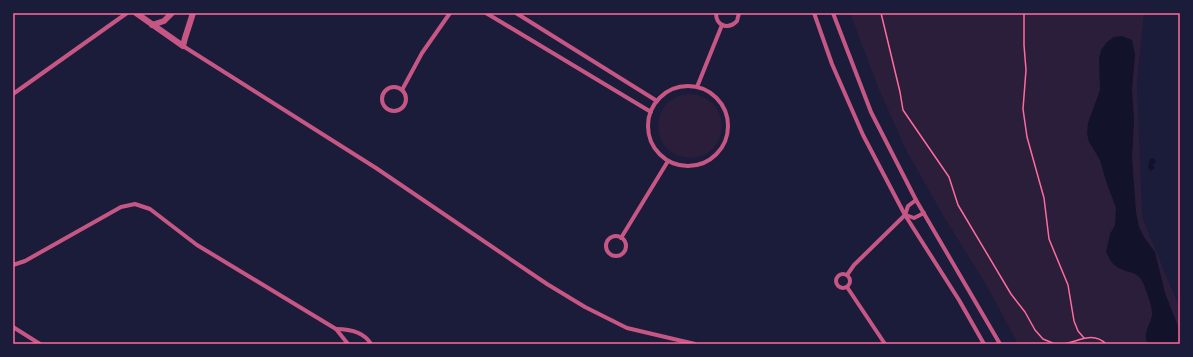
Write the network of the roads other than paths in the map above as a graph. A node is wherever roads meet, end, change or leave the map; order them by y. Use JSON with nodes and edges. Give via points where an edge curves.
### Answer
{"nodes":[{"id":1,"x":127,"y":13,"type":"edge"},
{"id":2,"x":136,"y":13,"type":"edge"},
{"id":3,"x":172,"y":13,"type":"edge"},
{"id":4,"x":193,"y":13,"type":"edge"},
{"id":5,"x":450,"y":13,"type":"edge"},
{"id":6,"x":486,"y":13,"type":"edge"},
{"id":7,"x":516,"y":13,"type":"edge"},
{"id":8,"x":716,"y":13,"type":"edge"},
{"id":9,"x":739,"y":13,"type":"edge"},
{"id":10,"x":814,"y":13,"type":"edge"},
{"id":11,"x":833,"y":13,"type":"edge"},
{"id":12,"x":152,"y":25,"type":"junction"},
{"id":13,"x":722,"y":25,"type":"junction"},
{"id":14,"x":183,"y":46,"type":"junction"},
{"id":15,"x":697,"y":87,"type":"junction"},
{"id":16,"x":402,"y":90,"type":"junction"},
{"id":17,"x":13,"y":94,"type":"edge"},
{"id":18,"x":657,"y":101,"type":"junction"},
{"id":19,"x":650,"y":112,"type":"junction"},
{"id":20,"x":668,"y":161,"type":"junction"},
{"id":21,"x":916,"y":200,"type":"junction"},
{"id":22,"x":924,"y":213,"type":"junction"},
{"id":23,"x":905,"y":215,"type":"junction"},
{"id":24,"x":621,"y":238,"type":"junction"},
{"id":25,"x":13,"y":265,"type":"edge"},
{"id":26,"x":847,"y":275,"type":"junction"},
{"id":27,"x":847,"y":287,"type":"junction"},
{"id":28,"x":13,"y":327,"type":"edge"},
{"id":29,"x":336,"y":329,"type":"junction"},
{"id":30,"x":40,"y":344,"type":"edge"},
{"id":31,"x":348,"y":344,"type":"edge"},
{"id":32,"x":371,"y":344,"type":"edge"},
{"id":33,"x":695,"y":344,"type":"edge"},
{"id":34,"x":885,"y":344,"type":"edge"},
{"id":35,"x":984,"y":344,"type":"edge"},
{"id":36,"x":1000,"y":344,"type":"edge"}],
"edges":[{"from":1,"to":17,"type":"street"},
{"from":2,"to":12,"type":"street"},
{"from":3,"to":12,"type":"street","via":[[164,21]]},
{"from":4,"to":14,"type":"street"},
{"from":5,"to":16,"type":"street","via":[[422,53]]},
{"from":6,"to":19,"type":"street"},
{"from":7,"to":18,"type":"street"},
{"from":8,"to":13,"type":"street"},
{"from":9,"to":13,"type":"street","via":[[739,18],[734,24]]},
{"from":10,"to":23,"type":"street","via":[[832,64],[860,128]]},
{"from":11,"to":21,"type":"street","via":[[871,112]]},
{"from":12,"to":14,"type":"street"},
{"from":13,"to":15,"type":"street"},
{"from":14,"to":33,"type":"street","via":[[376,168],[585,308],[627,328]]},
{"from":15,"to":18,"type":"street","via":[[683,86],[668,91]]},
{"from":15,"to":20,"type":"street","via":[[710,93],[720,102],[726,114],[728,128],[725,141],[718,153],[707,162],[694,166],[680,166]]},
{"from":16,"to":16,"type":"street","via":[[394,87],[386,91],[382,99],[385,107],[393,112],[404,106],[406,98]]},
{"from":18,"to":19,"type":"street"},
{"from":19,"to":20,"type":"street","via":[[650,140],[657,152]]},
{"from":20,"to":24,"type":"street"},
{"from":21,"to":22,"type":"street"},
{"from":21,"to":23,"type":"street","via":[[908,206]]},
{"from":22,"to":23,"type":"street","via":[[914,218]]},
{"from":22,"to":36,"type":"street"},
{"from":23,"to":26,"type":"street"},
{"from":23,"to":35,"type":"street"},
{"from":24,"to":24,"type":"street","via":[[614,236],[608,239],[605,246],[610,255],[616,257],[623,254],[625,244]]},
{"from":25,"to":29,"type":"street","via":[[25,261],[121,208],[140,205],[150,209],[197,245]]},
{"from":26,"to":27,"type":"street","via":[[850,280]]},
{"from":26,"to":27,"type":"street","via":[[838,275],[836,281],[839,287]]},
{"from":27,"to":34,"type":"street"},
{"from":28,"to":30,"type":"street"},
{"from":29,"to":31,"type":"street"},
{"from":29,"to":32,"type":"street","via":[[357,332]]}]}
